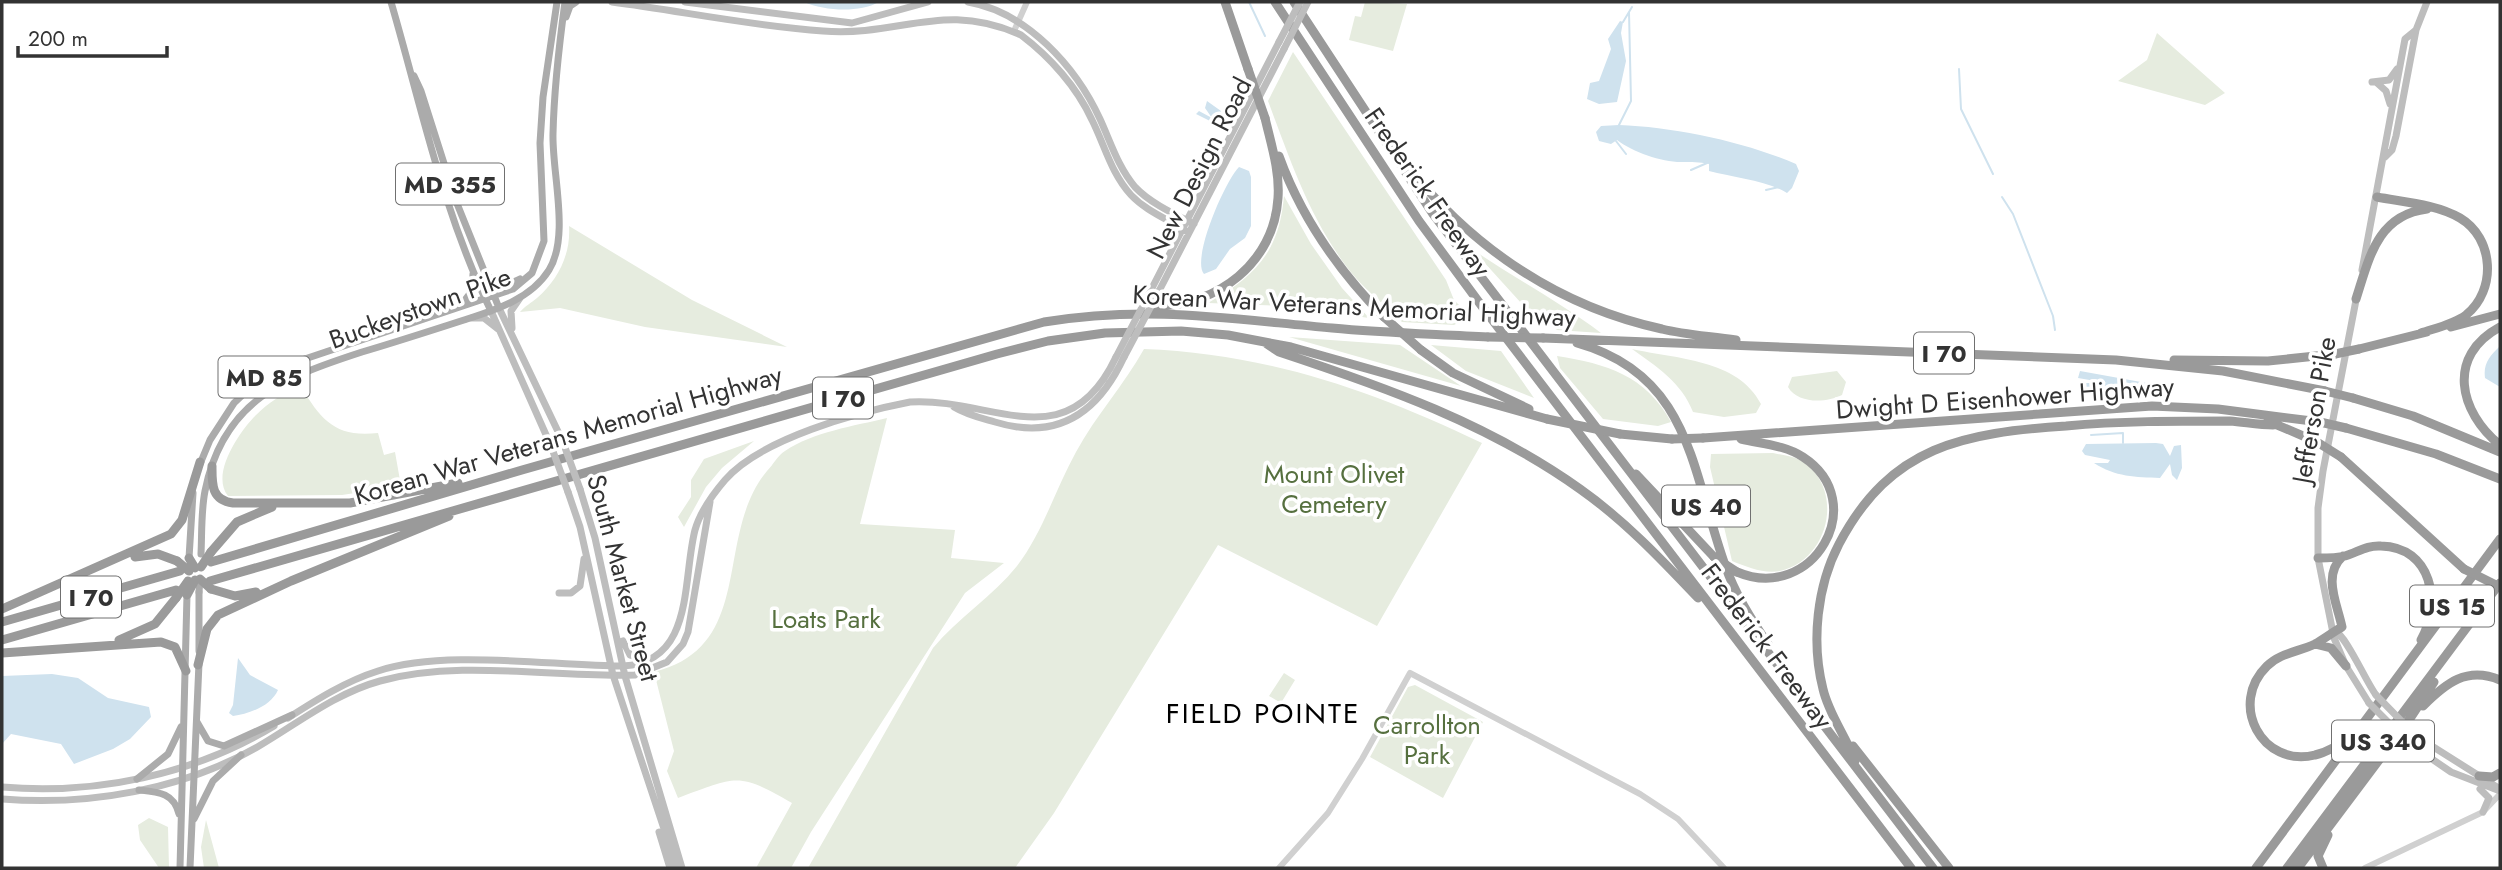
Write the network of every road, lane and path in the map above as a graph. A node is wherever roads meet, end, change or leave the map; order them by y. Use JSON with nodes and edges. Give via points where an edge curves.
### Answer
{"nodes":[{"id":1,"x":391,"y":2,"type":"edge"},
{"id":2,"x":557,"y":2,"type":"edge"},
{"id":3,"x":565,"y":2,"type":"edge"},
{"id":4,"x":576,"y":2,"type":"edge"},
{"id":5,"x":611,"y":2,"type":"edge"},
{"id":6,"x":685,"y":2,"type":"edge"},
{"id":7,"x":928,"y":2,"type":"edge"},
{"id":8,"x":968,"y":2,"type":"edge"},
{"id":9,"x":1027,"y":2,"type":"edge"},
{"id":10,"x":1225,"y":2,"type":"edge"},
{"id":11,"x":1275,"y":2,"type":"edge"},
{"id":12,"x":1294,"y":2,"type":"edge"},
{"id":13,"x":1300,"y":2,"type":"edge"},
{"id":14,"x":1308,"y":2,"type":"edge"},
{"id":15,"x":2427,"y":2,"type":"edge"},
{"id":16,"x":936,"y":10,"type":"dead end"},
{"id":17,"x":967,"y":11,"type":"dead end"},
{"id":18,"x":1016,"y":28,"type":"junction"},
{"id":19,"x":2416,"y":30,"type":"junction"},
{"id":20,"x":561,"y":34,"type":"junction"},
{"id":21,"x":1282,"y":46,"type":"junction"},
{"id":22,"x":2400,"y":66,"type":"junction"},
{"id":23,"x":412,"y":72,"type":"junction"},
{"id":24,"x":2390,"y":112,"type":"junction"},
{"id":25,"x":1265,"y":118,"type":"junction"},
{"id":26,"x":1373,"y":123,"type":"junction"},
{"id":27,"x":2385,"y":157,"type":"junction"},
{"id":28,"x":2376,"y":197,"type":"junction"},
{"id":29,"x":2432,"y":208,"type":"junction"},
{"id":30,"x":1188,"y":227,"type":"junction"},
{"id":31,"x":538,"y":262,"type":"junction"},
{"id":32,"x":472,"y":267,"type":"junction"},
{"id":33,"x":484,"y":271,"type":"junction"},
{"id":34,"x":493,"y":294,"type":"junction"},
{"id":35,"x":521,"y":297,"type":"junction"},
{"id":36,"x":484,"y":298,"type":"junction"},
{"id":37,"x":2356,"y":299,"type":"junction"},
{"id":38,"x":456,"y":307,"type":"junction"},
{"id":39,"x":499,"y":308,"type":"junction"},
{"id":40,"x":491,"y":311,"type":"junction"},
{"id":41,"x":2500,"y":314,"type":"edge"},
{"id":42,"x":471,"y":318,"type":"junction"},
{"id":43,"x":2500,"y":327,"type":"edge"},
{"id":44,"x":1016,"y":328,"type":"junction"},
{"id":45,"x":501,"y":332,"type":"junction"},
{"id":46,"x":2421,"y":333,"type":"junction"},
{"id":47,"x":1543,"y":338,"type":"junction"},
{"id":48,"x":514,"y":339,"type":"junction"},
{"id":49,"x":1259,"y":340,"type":"junction"},
{"id":50,"x":1773,"y":346,"type":"junction"},
{"id":51,"x":2116,"y":360,"type":"junction"},
{"id":52,"x":2191,"y":407,"type":"junction"},
{"id":53,"x":1584,"y":415,"type":"junction"},
{"id":54,"x":1547,"y":419,"type":"junction"},
{"id":55,"x":2273,"y":425,"type":"junction"},
{"id":56,"x":1729,"y":437,"type":"junction"},
{"id":57,"x":2500,"y":445,"type":"edge"},
{"id":58,"x":2500,"y":452,"type":"edge"},
{"id":59,"x":200,"y":462,"type":"junction"},
{"id":60,"x":212,"y":466,"type":"junction"},
{"id":61,"x":522,"y":470,"type":"junction"},
{"id":62,"x":2500,"y":479,"type":"edge"},
{"id":63,"x":499,"y":496,"type":"junction"},
{"id":64,"x":710,"y":502,"type":"junction"},
{"id":65,"x":291,"y":504,"type":"junction"},
{"id":66,"x":580,"y":527,"type":"junction"},
{"id":67,"x":2500,"y":539,"type":"edge"},
{"id":68,"x":208,"y":556,"type":"junction"},
{"id":69,"x":2343,"y":556,"type":"junction"},
{"id":70,"x":189,"y":558,"type":"joint"},
{"id":71,"x":2318,"y":558,"type":"junction"},
{"id":72,"x":91,"y":572,"type":"junction"},
{"id":73,"x":196,"y":576,"type":"junction"},
{"id":74,"x":291,"y":581,"type":"junction"},
{"id":75,"x":2500,"y":585,"type":"edge"},
{"id":76,"x":200,"y":592,"type":"joint"},
{"id":77,"x":559,"y":593,"type":"dead end"},
{"id":78,"x":176,"y":594,"type":"junction"},
{"id":79,"x":187,"y":595,"type":"joint"},
{"id":80,"x":2,"y":610,"type":"edge"},
{"id":81,"x":2478,"y":612,"type":"junction"},
{"id":82,"x":2,"y":622,"type":"edge"},
{"id":83,"x":616,"y":624,"type":"junction"},
{"id":84,"x":2335,"y":631,"type":"junction"},
{"id":85,"x":1734,"y":638,"type":"junction"},
{"id":86,"x":2,"y":640,"type":"edge"},
{"id":87,"x":107,"y":644,"type":"junction"},
{"id":88,"x":2315,"y":644,"type":"junction"},
{"id":89,"x":1817,"y":650,"type":"junction"},
{"id":90,"x":2,"y":653,"type":"edge"},
{"id":91,"x":651,"y":660,"type":"junction"},
{"id":92,"x":496,"y":662,"type":"junction"},
{"id":93,"x":198,"y":665,"type":"junction"},
{"id":94,"x":611,"y":666,"type":"junction"},
{"id":95,"x":623,"y":666,"type":"junction"},
{"id":96,"x":2346,"y":666,"type":"junction"},
{"id":97,"x":186,"y":671,"type":"junction"},
{"id":98,"x":2402,"y":671,"type":"junction"},
{"id":99,"x":474,"y":672,"type":"junction"},
{"id":100,"x":613,"y":675,"type":"junction"},
{"id":101,"x":625,"y":676,"type":"junction"},
{"id":102,"x":2500,"y":680,"type":"edge"},
{"id":103,"x":292,"y":715,"type":"junction"},
{"id":104,"x":195,"y":718,"type":"junction"},
{"id":105,"x":184,"y":720,"type":"junction"},
{"id":106,"x":2409,"y":720,"type":"junction"},
{"id":107,"x":1827,"y":729,"type":"junction"},
{"id":108,"x":2357,"y":733,"type":"junction"},
{"id":109,"x":242,"y":755,"type":"junction"},
{"id":110,"x":194,"y":764,"type":"junction"},
{"id":111,"x":183,"y":767,"type":"junction"},
{"id":112,"x":2451,"y":772,"type":"junction"},
{"id":113,"x":1859,"y":773,"type":"junction"},
{"id":114,"x":194,"y":774,"type":"junction"},
{"id":115,"x":2500,"y":774,"type":"edge"},
{"id":116,"x":2479,"y":776,"type":"junction"},
{"id":117,"x":182,"y":777,"type":"junction"},
{"id":118,"x":136,"y":779,"type":"junction"},
{"id":119,"x":2,"y":787,"type":"edge"},
{"id":120,"x":139,"y":790,"type":"junction"},
{"id":121,"x":2500,"y":792,"type":"edge"},
{"id":122,"x":2,"y":799,"type":"edge"},
{"id":123,"x":655,"y":807,"type":"junction"},
{"id":124,"x":2340,"y":811,"type":"junction"},
{"id":125,"x":2483,"y":812,"type":"junction"},
{"id":126,"x":181,"y":825,"type":"junction"},
{"id":127,"x":191,"y":826,"type":"junction"},
{"id":128,"x":2321,"y":866,"type":"edge"},
{"id":129,"x":180,"y":868,"type":"edge"},
{"id":130,"x":190,"y":868,"type":"edge"},
{"id":131,"x":670,"y":868,"type":"edge"},
{"id":132,"x":680,"y":868,"type":"edge"},
{"id":133,"x":1279,"y":868,"type":"edge"},
{"id":134,"x":1724,"y":868,"type":"edge"},
{"id":135,"x":1910,"y":868,"type":"edge"},
{"id":136,"x":1933,"y":868,"type":"edge"},
{"id":137,"x":1950,"y":868,"type":"edge"},
{"id":138,"x":2256,"y":868,"type":"edge"},
{"id":139,"x":2287,"y":868,"type":"edge"},
{"id":140,"x":2298,"y":868,"type":"edge"},
{"id":141,"x":2365,"y":868,"type":"edge"}],
"edges":[{"from":1,"to":23,"type":"main road","number":"MD 355"},
{"from":2,"to":31,"type":"main road","name":"Buckeystown Pike","via":[[543,97],[540,143],[545,229]]},
{"from":3,"to":20,"type":"main road","name":"Buckeystown Pike","number":"MD 85"},
{"from":4,"to":20,"type":"main road","via":[[567,10]]},
{"from":5,"to":16,"type":"main road","via":[[848,32]]},
{"from":6,"to":7,"type":"main road","via":[[856,23]]},
{"from":8,"to":18,"type":"main road","via":[[996,10]]},
{"from":9,"to":18,"type":"street"},
{"from":10,"to":25,"type":"highway","bridge":true},
{"from":11,"to":85,"type":"highway","name":"Frederick Freeway","via":[[1419,221]]},
{"from":12,"to":26,"type":"highway"},
{"from":13,"to":21,"type":"main road","name":"New Design Road","bridge":true},
{"from":14,"to":21,"type":"main road","name":"New Design Road","bridge":true},
{"from":15,"to":19,"type":"main road"},
{"from":17,"to":18,"type":"main road"},
{"from":18,"to":30,"type":"main road","via":[[1053,50],[1083,86],[1133,185]]},
{"from":19,"to":22,"type":"main road","via":[[2405,39]]},
{"from":19,"to":27,"type":"main road","via":[[2396,136]]},
{"from":20,"to":35,"type":"main road","name":"Buckeystown Pike","number":"MD 85","via":[[552,138],[559,241],[550,269]]},
{"from":21,"to":30,"type":"main road","name":"New Design Road"},
{"from":22,"to":24,"type":"main road"},
{"from":22,"to":24,"type":"main road","via":[[2389,80],[2374,83],[2386,91]]},
{"from":23,"to":32,"type":"main road","number":"MD 355","via":[[431,157]]},
{"from":23,"to":33,"type":"main road","number":"MD 355"},
{"from":24,"to":27,"type":"main road"},
{"from":25,"to":44,"type":"highway","via":[[1277,169],[1277,210],[1262,249],[1239,277],[1220,291],[1181,305],[1104,310]]},
{"from":25,"to":54,"type":"highway","bridge":true,"via":[[1312,225],[1342,270],[1384,317],[1453,373]]},
{"from":26,"to":50,"type":"highway","via":[[1455,219],[1496,255],[1547,287],[1637,323]]},
{"from":26,"to":53,"type":"highway","name":"Frederick Freeway","via":[[1433,214]]},
{"from":27,"to":28,"type":"main road","name":"Jefferson Pike"},
{"from":28,"to":29,"type":"highway"},
{"from":28,"to":37,"type":"main road","name":"Jefferson Pike"},
{"from":29,"to":37,"type":"highway","via":[[2402,216],[2382,233]]},
{"from":29,"to":46,"type":"highway","via":[[2459,218],[2474,230],[2484,247],[2487,278],[2480,298],[2466,314]]},
{"from":30,"to":64,"type":"main road","name":"New Design Road","bridge":true,"via":[[1120,357],[1111,384],[1075,417],[1051,426],[1017,427],[954,407],[910,402],[784,439],[740,465]]},
{"from":31,"to":33,"type":"main road","via":[[515,282],[494,282]]},
{"from":31,"to":34,"type":"main road","name":"Buckeystown Pike","number":"MD 85","via":[[524,281]]},
{"from":32,"to":36,"type":"main road","number":"MD 355"},
{"from":32,"to":38,"type":"main road","via":[[472,291]]},
{"from":33,"to":34,"type":"main road","number":"MD 355"},
{"from":34,"to":36,"type":"main road","name":"Buckeystown Pike","number":"MD 85"},
{"from":34,"to":39,"type":"main road","number":"MD 355"},
{"from":35,"to":39,"type":"main road","name":"Buckeystown Pike","number":"MD 85"},
{"from":35,"to":48,"type":"main road","via":[[511,311]]},
{"from":36,"to":38,"type":"main road","name":"Buckeystown Pike","number":"MD 85"},
{"from":36,"to":40,"type":"main road","number":"MD 355"},
{"from":37,"to":71,"type":"main road","name":"Jefferson Pike","via":[[2323,471]]},
{"from":38,"to":59,"type":"main road","name":"Buckeystown Pike","number":"MD 85","via":[[302,358],[267,375],[228,411]]},
{"from":39,"to":40,"type":"main road","name":"Buckeystown Pike","number":"MD 85"},
{"from":39,"to":48,"type":"main road","name":"South Market Street","number":"MD 355"},
{"from":40,"to":42,"type":"main road","name":"Buckeystown Pike","number":"MD 85"},
{"from":40,"to":45,"type":"main road","name":"South Market Street","number":"MD 355"},
{"from":41,"to":46,"type":"highway"},
{"from":42,"to":45,"type":"main road","via":[[484,318]]},
{"from":42,"to":60,"type":"main road","name":"Buckeystown Pike","number":"MD 85","via":[[287,379],[245,411]]},
{"from":43,"to":57,"type":"highway","via":[[2475,348],[2466,367],[2464,388],[2474,418]]},
{"from":44,"to":47,"type":"highway","name":"Korean War Veterans Memorial Highway","number":"I 70","bridge":true,"via":[[1104,314],[1161,312],[1346,329]]},
{"from":44,"to":61,"type":"highway","name":"Korean War Veterans Memorial Highway","number":"I 70"},
{"from":45,"to":66,"type":"main road","name":"South Market Street","number":"MD 355","bridge":true,"via":[[551,446]]},
{"from":46,"to":51,"type":"highway","bridge":true,"via":[[2335,354],[2256,361]]},
{"from":47,"to":50,"type":"highway","name":"Korean War Veterans Memorial Highway","number":"I 70"},
{"from":47,"to":107,"type":"highway","number":"US 40","via":[[1614,356],[1644,376],[1664,398],[1685,436],[1737,593]]},
{"from":48,"to":83,"type":"main road","name":"South Market Street","number":"MD 355","bridge":true,"via":[[580,489]]},
{"from":49,"to":54,"type":"highway","name":"Korean War Veterans Memorial Highway","number":"I 70"},
{"from":49,"to":63,"type":"highway","name":"Korean War Veterans Memorial Highway","number":"I 70","via":[[1169,331],[1048,341]]},
{"from":49,"to":85,"type":"highway","number":"US 40","via":[[1279,352],[1462,420],[1560,475],[1641,539]]},
{"from":50,"to":51,"type":"highway","name":"Dwight D Eisenhower Highway","number":"I 70"},
{"from":51,"to":58,"type":"highway","name":"Dwight D Eisenhower Highway","number":"I 70","bridge":true,"via":[[2223,370],[2325,391],[2413,416]]},
{"from":52,"to":55,"type":"highway"},
{"from":52,"to":56,"type":"highway","name":"Dwight D Eisenhower Highway","number":"I 70","via":[[2116,407]]},
{"from":52,"to":62,"type":"highway","name":"Dwight D Eisenhower Highway","number":"I 70","bridge":true,"via":[[2346,428],[2425,450]]},
{"from":53,"to":56,"type":"highway","bridge":true,"via":[[1714,557],[1737,572],[1770,578],[1802,568],[1825,544],[1833,511],[1827,484],[1805,458],[1781,447]]},
{"from":53,"to":107,"type":"highway","name":"Frederick Freeway"},
{"from":54,"to":56,"type":"highway","name":"Dwight D Eisenhower Highway","number":"I 70","bridge":true,"via":[[1619,434],[1672,439]]},
{"from":55,"to":75,"type":"highway","bridge":true,"via":[[2341,457],[2464,569]]},
{"from":55,"to":89,"type":"highway","via":[[2233,421],[2101,423],[1994,431],[1936,449],[1881,486],[1845,531],[1825,581]]},
{"from":59,"to":70,"type":"main road","name":"Buckeystown Pike","number":"MD 85","via":[[192,500]]},
{"from":59,"to":72,"type":"highway","via":[[178,528],[165,539]]},
{"from":60,"to":65,"type":"highway","via":[[213,488],[220,500]]},
{"from":60,"to":68,"type":"main road","name":"Buckeystown Pike","number":"MD 85","via":[[203,506]]},
{"from":61,"to":65,"type":"highway","via":[[391,498]]},
{"from":61,"to":68,"type":"highway","name":"Korean War Veterans Memorial Highway","number":"I 70"},
{"from":63,"to":73,"type":"highway","name":"Korean War Veterans Memorial Highway","number":"I 70"},
{"from":63,"to":74,"type":"highway"},
{"from":64,"to":91,"type":"main road","name":"New Design Road","via":[[695,530],[674,638]]},
{"from":64,"to":101,"type":"main road","name":"New Design Road","via":[[683,644],[657,668]]},
{"from":65,"to":68,"type":"highway","via":[[247,515],[227,530]]},
{"from":66,"to":77,"type":"main road","via":[[584,561],[580,586],[571,593]]},
{"from":66,"to":94,"type":"main road","name":"South Market Street"},
{"from":67,"to":98,"type":"highway","number":"US 15"},
{"from":68,"to":73,"type":"highway","bridge":true},
{"from":69,"to":71,"type":"highway"},
{"from":69,"to":84,"type":"highway","via":[[2331,579],[2342,627]]},
{"from":69,"to":98,"type":"highway","via":[[2371,546],[2395,547],[2414,558],[2427,574],[2433,594],[2430,621]]},
{"from":70,"to":73,"type":"highway","bridge":true},
{"from":71,"to":84,"type":"main road","name":"Jefferson Pike"},
{"from":72,"to":73,"type":"highway","bridge":true,"via":[[150,554],[177,561]]},
{"from":72,"to":80,"type":"highway"},
{"from":73,"to":74,"type":"highway","via":[[227,596],[243,596]]},
{"from":73,"to":76,"type":"highway","bridge":true},
{"from":73,"to":78,"type":"highway","bridge":true},
{"from":73,"to":79,"type":"highway","bridge":true},
{"from":73,"to":82,"type":"highway","name":"Korean War Veterans Memorial Highway","number":"I 70"},
{"from":74,"to":93,"type":"highway","via":[[218,615],[207,629]]},
{"from":75,"to":81,"type":"highway","number":"US 15"},
{"from":76,"to":93,"type":"main road"},
{"from":78,"to":86,"type":"highway","number":"I 70"},
{"from":78,"to":87,"type":"highway","via":[[155,624]]},
{"from":79,"to":97,"type":"main road"},
{"from":81,"to":106,"type":"highway","number":"US 15"},
{"from":81,"to":139,"type":"highway","number":"US 340"},
{"from":83,"to":91,"type":"main road","via":[[630,655]]},
{"from":83,"to":95,"type":"main road","name":"South Market Street"},
{"from":84,"to":88,"type":"highway"},
{"from":84,"to":96,"type":"main road","name":"Jefferson Pike"},
{"from":84,"to":116,"type":"main road","name":"Jefferson Pike","bridge":true,"via":[[2342,635],[2376,695],[2416,736]]},
{"from":85,"to":135,"type":"highway","name":"Frederick Freeway","number":"US 40"},
{"from":87,"to":90,"type":"highway"},
{"from":87,"to":97,"type":"highway","via":[[169,643]]},
{"from":88,"to":96,"type":"highway","via":[[2332,648]]},
{"from":88,"to":108,"type":"highway","via":[[2280,656],[2262,671],[2250,694],[2252,725],[2277,751],[2301,756],[2322,753]]},
{"from":89,"to":113,"type":"highway","via":[[1828,707]]},
{"from":89,"to":137,"type":"highway","via":[[1832,706],[1847,737]]},
{"from":91,"to":95,"type":"main road"},
{"from":92,"to":94,"type":"main road"},
{"from":92,"to":99,"type":"main road"},
{"from":92,"to":103,"type":"main road","via":[[399,665],[351,681]]},
{"from":93,"to":104,"type":"main road"},
{"from":94,"to":95,"type":"main road"},
{"from":94,"to":100,"type":"main road","name":"South Market Street"},
{"from":95,"to":101,"type":"main road","name":"South Market Street"},
{"from":96,"to":112,"type":"main road","name":"Jefferson Pike","bridge":true,"via":[[2370,703],[2410,744]]},
{"from":97,"to":105,"type":"main road"},
{"from":98,"to":108,"type":"highway","number":"US 15"},
{"from":99,"to":100,"type":"main road"},
{"from":99,"to":109,"type":"main road","via":[[379,681],[332,702]]},
{"from":100,"to":101,"type":"main road"},
{"from":100,"to":123,"type":"main road","name":"South Market Street"},
{"from":101,"to":132,"type":"main road","name":"South Market Street"},
{"from":102,"to":106,"type":"highway","via":[[2472,674],[2451,681]]},
{"from":103,"to":104,"type":"main road","via":[[224,746],[208,741]]},
{"from":103,"to":110,"type":"main road","via":[[236,748]]},
{"from":104,"to":110,"type":"main road"},
{"from":105,"to":111,"type":"main road"},
{"from":105,"to":118,"type":"main road","via":[[167,754]]},
{"from":106,"to":124,"type":"highway","number":"US 15"},
{"from":107,"to":113,"type":"highway","name":"Frederick Freeway","number":"US 40"},
{"from":108,"to":138,"type":"highway","number":"US 15"},
{"from":109,"to":114,"type":"main road"},
{"from":109,"to":127,"type":"main road","via":[[205,792]]},
{"from":110,"to":111,"type":"main road"},
{"from":110,"to":114,"type":"main road"},
{"from":111,"to":117,"type":"main road"},
{"from":111,"to":118,"type":"main road"},
{"from":112,"to":121,"type":"main road","name":"Jefferson Pike"},
{"from":112,"to":125,"type":"main road","via":[[2456,779],[2487,793],[2489,802]]},
{"from":113,"to":136,"type":"highway","name":"Frederick Freeway","number":"US 40"},
{"from":114,"to":117,"type":"main road"},
{"from":114,"to":127,"type":"main road"},
{"from":115,"to":116,"type":"highway"},
{"from":116,"to":121,"type":"main road","name":"Jefferson Pike"},
{"from":117,"to":120,"type":"main road"},
{"from":117,"to":126,"type":"main road"},
{"from":118,"to":119,"type":"main road","via":[[68,789]]},
{"from":120,"to":122,"type":"main road","via":[[70,800]]},
{"from":120,"to":126,"type":"main road","via":[[169,796]]},
{"from":121,"to":125,"type":"street"},
{"from":123,"to":131,"type":"main road"},
{"from":123,"to":132,"type":"main road","name":"South Market Street"},
{"from":124,"to":128,"type":"highway","via":[[2321,849]]},
{"from":124,"to":140,"type":"highway","number":"US 15"},
{"from":125,"to":141,"type":"street"},
{"from":126,"to":129,"type":"main road"},
{"from":127,"to":130,"type":"main road"},
{"from":133,"to":134,"type":"street","via":[[1328,813],[1410,673],[1640,794],[1678,819]]}]}
